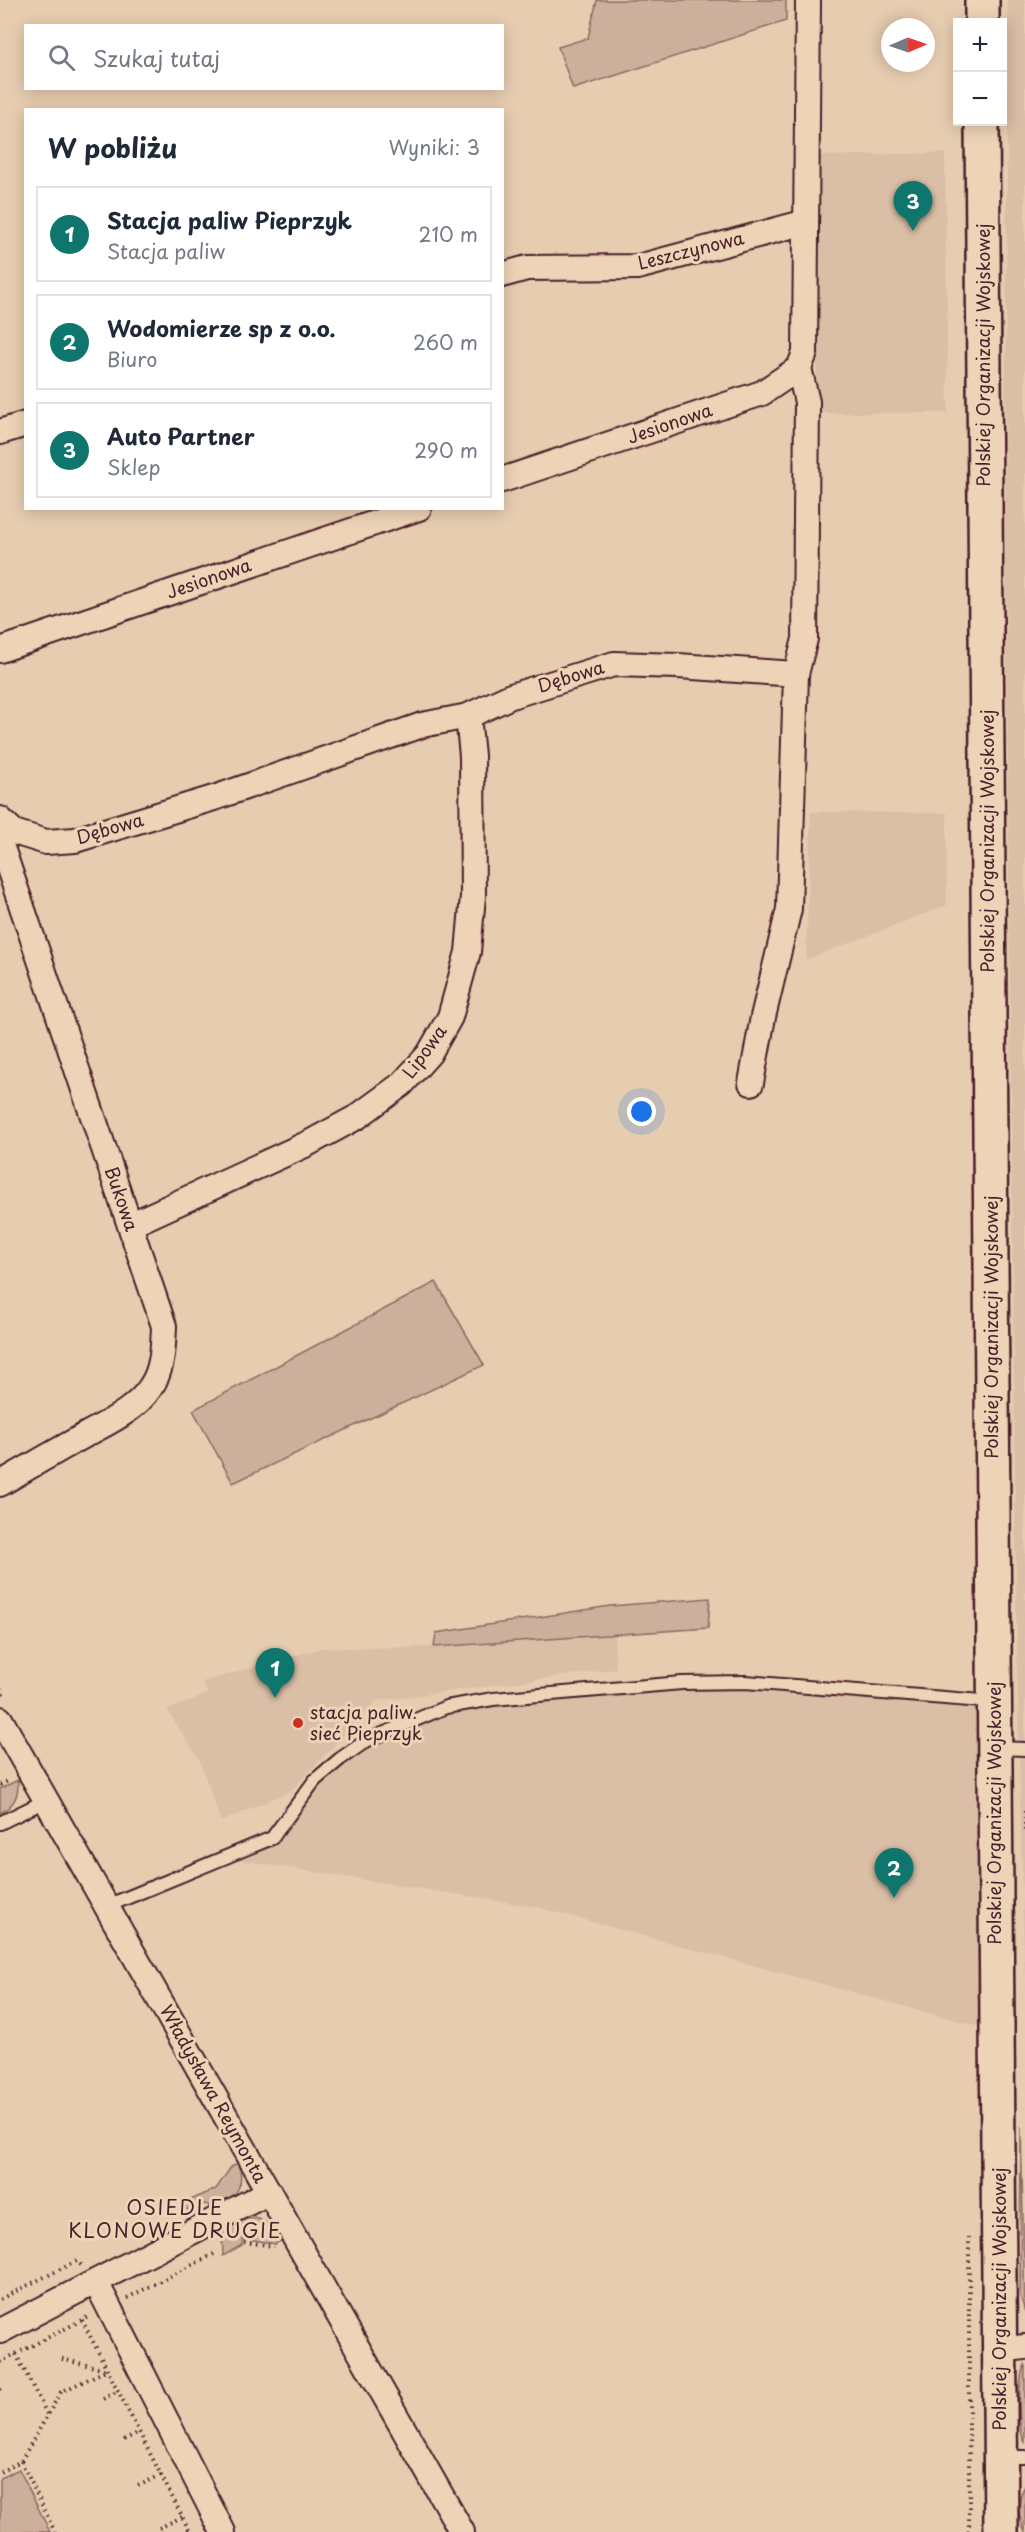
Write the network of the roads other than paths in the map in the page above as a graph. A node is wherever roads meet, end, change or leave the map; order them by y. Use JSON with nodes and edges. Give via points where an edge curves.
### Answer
{"nodes":[{"id":1,"x":808,"y":0,"type":"edge"},
{"id":2,"x":981,"y":0,"type":"edge"},
{"id":3,"x":982,"y":18,"type":"edge"},
{"id":4,"x":982,"y":126,"type":"edge"},
{"id":5,"x":806,"y":222,"type":"junction"},
{"id":6,"x":504,"y":274,"type":"edge"},
{"id":7,"x":799,"y":368,"type":"junction"},
{"id":8,"x":24,"y":425,"type":"edge"},
{"id":9,"x":0,"y":432,"type":"edge"},
{"id":10,"x":504,"y":479,"type":"edge"},
{"id":11,"x":413,"y":510,"type":"edge"},
{"id":12,"x":0,"y":650,"type":"edge"},
{"id":13,"x":796,"y":674,"type":"junction"},
{"id":14,"x":468,"y":716,"type":"junction"},
{"id":15,"x":0,"y":819,"type":"edge"},
{"id":16,"x":0,"y":842,"type":"edge"},
{"id":17,"x":751,"y":1083,"type":"dead end"},
{"id":18,"x":130,"y":1225,"type":"junction"},
{"id":19,"x":0,"y":1484,"type":"edge"},
{"id":20,"x":994,"y":1702,"type":"junction"},
{"id":21,"x":0,"y":1719,"type":"edge"},
{"id":22,"x":1010,"y":1748,"type":"edge"},
{"id":23,"x":47,"y":1800,"type":"junction"},
{"id":24,"x":0,"y":1823,"type":"edge"},
{"id":25,"x":107,"y":1906,"type":"junction"},
{"id":26,"x":269,"y":2193,"type":"junction"},
{"id":27,"x":96,"y":2282,"type":"junction"},
{"id":28,"x":0,"y":2331,"type":"edge"},
{"id":29,"x":1013,"y":2348,"type":"edge"},
{"id":30,"x":1013,"y":2457,"type":"edge"},
{"id":31,"x":223,"y":2532,"type":"edge"},
{"id":32,"x":462,"y":2532,"type":"edge"},
{"id":33,"x":1001,"y":2532,"type":"edge"}],
"edges":[{"from":1,"to":5,"type":"street"},
{"from":2,"to":3,"type":"main road"},
{"from":4,"to":20,"type":"main road","name":"Polskiej Organizacji Wojskowej"},
{"from":5,"to":6,"type":"street","name":"Leszczynowa","via":[[638,267],[527,268]]},
{"from":5,"to":7,"type":"street","via":[[805,353]]},
{"from":7,"to":10,"type":"street","name":"Jesionowa","via":[[762,393]]},
{"from":7,"to":13,"type":"street","via":[[807,402],[805,639]]},
{"from":8,"to":9,"type":"street"},
{"from":11,"to":12,"type":"street","name":"Jesionowa"},
{"from":13,"to":14,"type":"street","name":"Dębowa","via":[[614,664],[511,696]]},
{"from":13,"to":17,"type":"street","via":[[789,909]]},
{"from":14,"to":15,"type":"street","name":"Dębowa","via":[[422,725],[75,840],[46,842],[14,832]]},
{"from":14,"to":18,"type":"street","name":"Lipowa","via":[[473,896],[468,952],[450,1017],[429,1054],[402,1083],[357,1118]]},
{"from":16,"to":18,"type":"street","name":"Bukowa"},
{"from":18,"to":19,"type":"street","name":"Bukowa","via":[[164,1326],[164,1352],[152,1387],[119,1416]]},
{"from":20,"to":22,"type":"main road","name":"Polskiej Organizacji Wojskowej"},
{"from":20,"to":25,"type":"lane","via":[[745,1682],[658,1685],[493,1699],[446,1707],[366,1742],[340,1759],[315,1780],[272,1838]]},
{"from":21,"to":23,"type":"street","name":"Władysława Reymonta"},
{"from":22,"to":29,"type":"main road","name":"Polskiej Organizacji Wojskowej"},
{"from":23,"to":24,"type":"lane"},
{"from":23,"to":25,"type":"street","name":"Władysława Reymonta"},
{"from":25,"to":26,"type":"street","name":"Władysława Reymonta"},
{"from":26,"to":27,"type":"street"},
{"from":26,"to":32,"type":"street","name":"Władysława Reymonta"},
{"from":27,"to":28,"type":"street"},
{"from":27,"to":31,"type":"street"},
{"from":29,"to":30,"type":"main road","name":"Polskiej Organizacji Wojskowej"},
{"from":30,"to":33,"type":"main road","name":"Polskiej Organizacji Wojskowej"}]}
